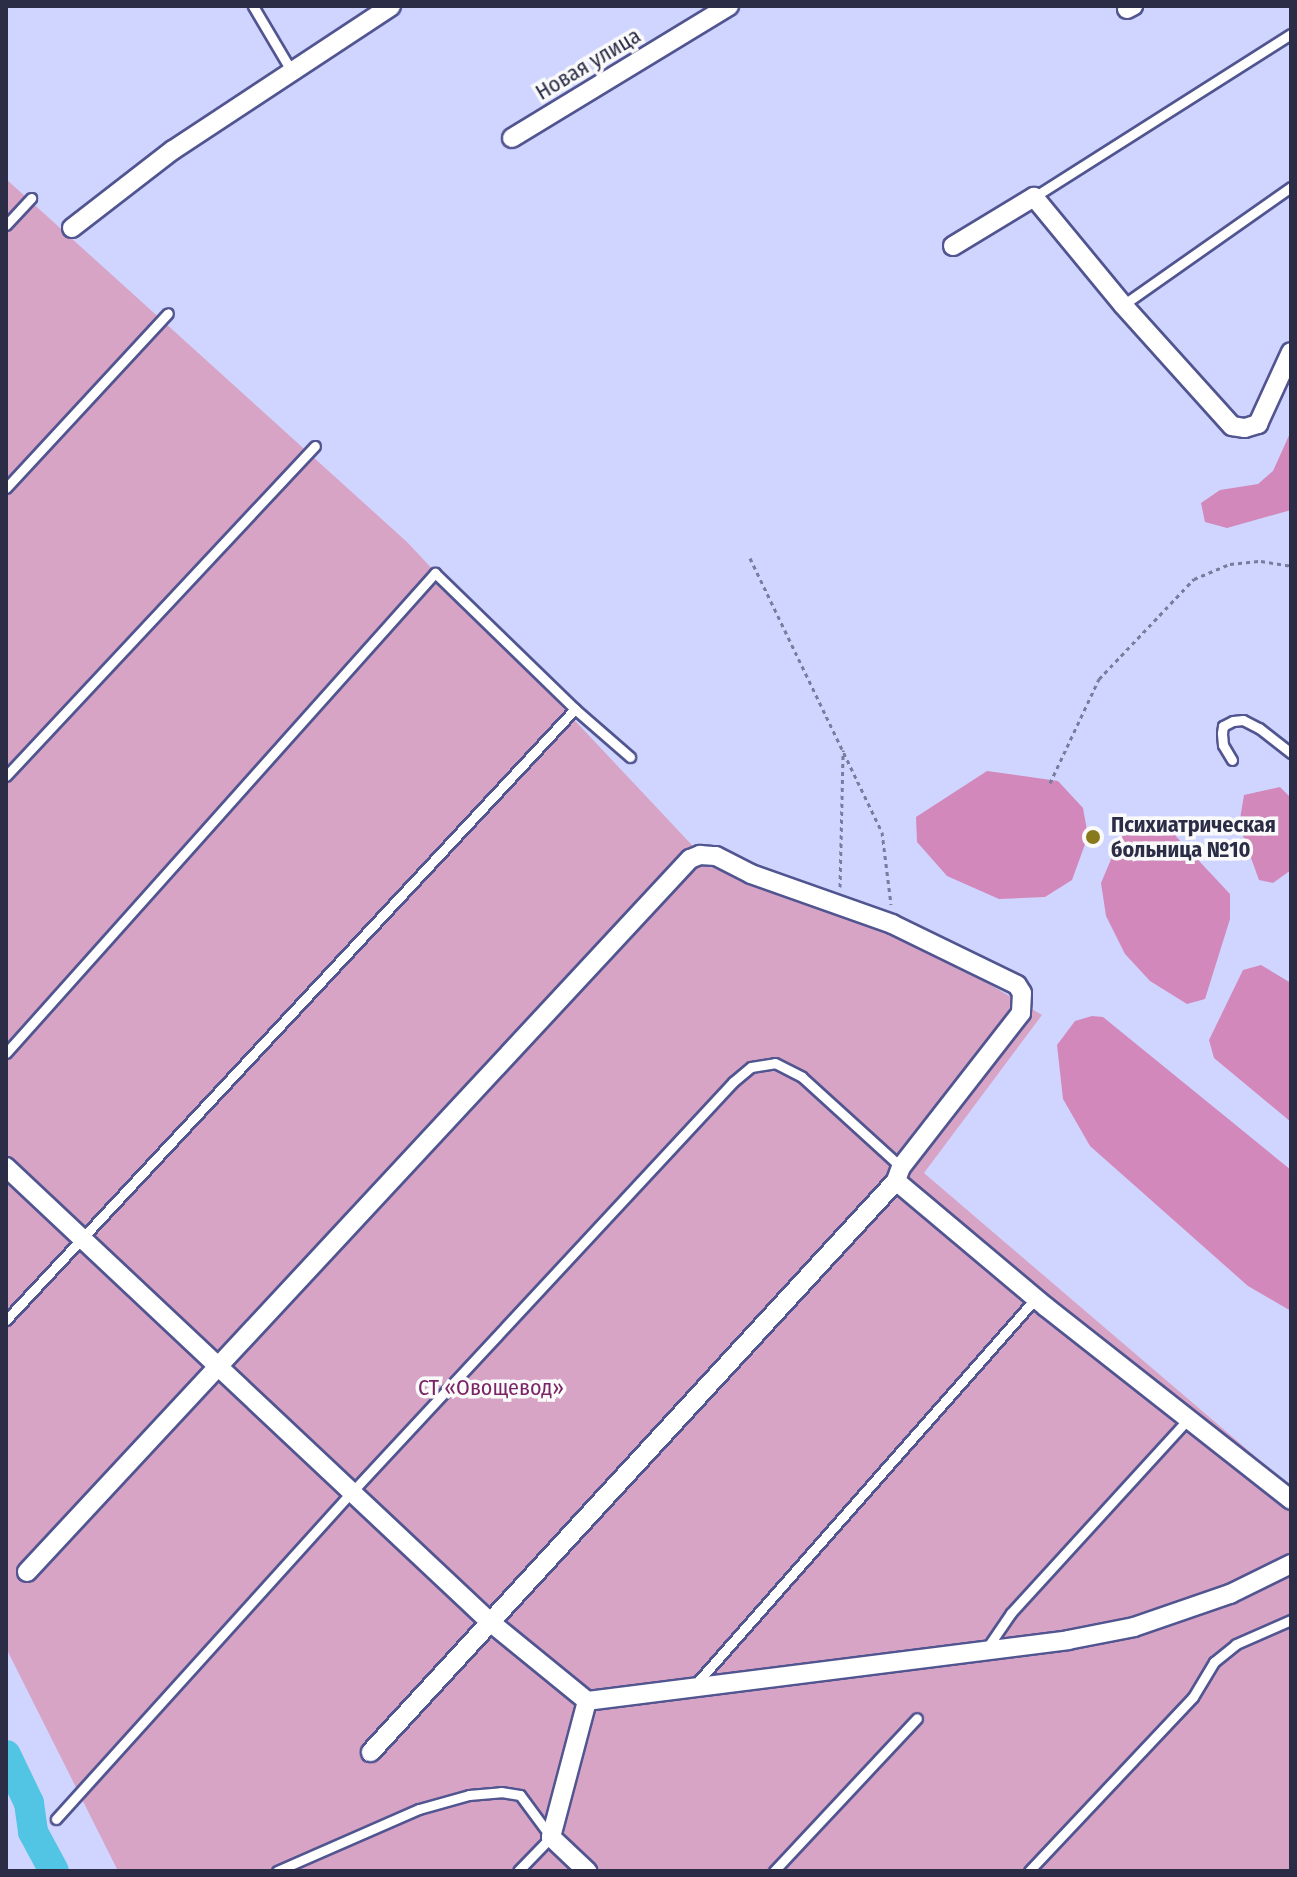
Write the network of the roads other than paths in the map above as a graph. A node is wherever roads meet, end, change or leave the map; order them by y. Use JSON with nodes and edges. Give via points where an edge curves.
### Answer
{"nodes":[{"id":1,"x":253,"y":6,"type":"edge"},
{"id":2,"x":391,"y":6,"type":"edge"},
{"id":3,"x":729,"y":6,"type":"edge"},
{"id":4,"x":1291,"y":34,"type":"edge"},
{"id":5,"x":292,"y":72,"type":"junction"},
{"id":6,"x":512,"y":138,"type":"dead end"},
{"id":7,"x":1291,"y":187,"type":"edge"},
{"id":8,"x":1034,"y":197,"type":"junction"},
{"id":9,"x":31,"y":198,"type":"dead end"},
{"id":10,"x":6,"y":225,"type":"edge"},
{"id":11,"x":72,"y":228,"type":"dead end"},
{"id":12,"x":953,"y":246,"type":"dead end"},
{"id":13,"x":1123,"y":305,"type":"junction"},
{"id":14,"x":168,"y":313,"type":"dead end"},
{"id":15,"x":1291,"y":352,"type":"edge"},
{"id":16,"x":315,"y":446,"type":"dead end"},
{"id":17,"x":6,"y":488,"type":"edge"},
{"id":18,"x":575,"y":709,"type":"junction"},
{"id":19,"x":1291,"y":753,"type":"edge"},
{"id":20,"x":630,"y":757,"type":"dead end"},
{"id":21,"x":1232,"y":760,"type":"dead end"},
{"id":22,"x":6,"y":776,"type":"edge"},
{"id":23,"x":6,"y":1053,"type":"edge"},
{"id":24,"x":6,"y":1167,"type":"edge"},
{"id":25,"x":899,"y":1174,"type":"junction"},
{"id":26,"x":84,"y":1239,"type":"junction"},
{"id":27,"x":1036,"y":1298,"type":"junction"},
{"id":28,"x":6,"y":1320,"type":"edge"},
{"id":29,"x":220,"y":1365,"type":"junction"},
{"id":30,"x":1188,"y":1419,"type":"junction"},
{"id":31,"x":351,"y":1493,"type":"junction"},
{"id":32,"x":1291,"y":1500,"type":"edge"},
{"id":33,"x":1291,"y":1564,"type":"edge"},
{"id":34,"x":27,"y":1572,"type":"dead end"},
{"id":35,"x":1291,"y":1620,"type":"edge"},
{"id":36,"x":489,"y":1621,"type":"junction"},
{"id":37,"x":983,"y":1654,"type":"junction"},
{"id":38,"x":692,"y":1689,"type":"junction"},
{"id":39,"x":587,"y":1701,"type":"junction"},
{"id":40,"x":917,"y":1718,"type":"dead end"},
{"id":41,"x":371,"y":1752,"type":"dead end"},
{"id":42,"x":56,"y":1819,"type":"dead end"},
{"id":43,"x":551,"y":1837,"type":"junction"},
{"id":44,"x":277,"y":1871,"type":"edge"},
{"id":45,"x":518,"y":1871,"type":"edge"},
{"id":46,"x":587,"y":1871,"type":"edge"},
{"id":47,"x":774,"y":1871,"type":"edge"},
{"id":48,"x":1029,"y":1871,"type":"edge"}],
"edges":[{"from":1,"to":5,"type":"lane"},
{"from":2,"to":5,"type":"street"},
{"from":3,"to":6,"type":"street","name":"Новая улица"},
{"from":4,"to":8,"type":"lane"},
{"from":5,"to":11,"type":"street","via":[[173,150]]},
{"from":7,"to":13,"type":"lane"},
{"from":8,"to":12,"type":"street"},
{"from":8,"to":13,"type":"street"},
{"from":9,"to":10,"type":"lane"},
{"from":13,"to":15,"type":"street","via":[[1232,426],[1258,424]]},
{"from":14,"to":17,"type":"lane"},
{"from":16,"to":22,"type":"lane"},
{"from":18,"to":20,"type":"lane"},
{"from":18,"to":23,"type":"lane","via":[[435,573]]},
{"from":18,"to":26,"type":"lane"},
{"from":19,"to":21,"type":"lane","via":[[1259,728],[1233,721],[1222,733]]},
{"from":24,"to":26,"type":"street"},
{"from":25,"to":27,"type":"street"},
{"from":25,"to":29,"type":"street","via":[[1023,1006],[1017,985],[892,924],[751,874],[716,856],[700,855],[690,859]]},
{"from":25,"to":31,"type":"lane","via":[[802,1077],[775,1063],[751,1067]]},
{"from":25,"to":36,"type":"street"},
{"from":26,"to":28,"type":"lane"},
{"from":26,"to":29,"type":"street"},
{"from":27,"to":30,"type":"street"},
{"from":27,"to":38,"type":"lane"},
{"from":29,"to":31,"type":"street"},
{"from":29,"to":34,"type":"street"},
{"from":30,"to":32,"type":"street"},
{"from":30,"to":37,"type":"lane","via":[[1011,1613]]},
{"from":31,"to":36,"type":"street"},
{"from":31,"to":42,"type":"lane"},
{"from":33,"to":37,"type":"street","via":[[1230,1594],[1134,1627]]},
{"from":35,"to":48,"type":"lane","via":[[1236,1644],[1214,1662],[1193,1697]]},
{"from":36,"to":39,"type":"street"},
{"from":36,"to":41,"type":"street"},
{"from":37,"to":38,"type":"street"},
{"from":38,"to":39,"type":"street"},
{"from":39,"to":43,"type":"street"},
{"from":40,"to":47,"type":"lane"},
{"from":43,"to":44,"type":"lane","via":[[520,1795],[469,1795],[419,1809]]},
{"from":43,"to":45,"type":"lane"},
{"from":43,"to":46,"type":"street"}]}
